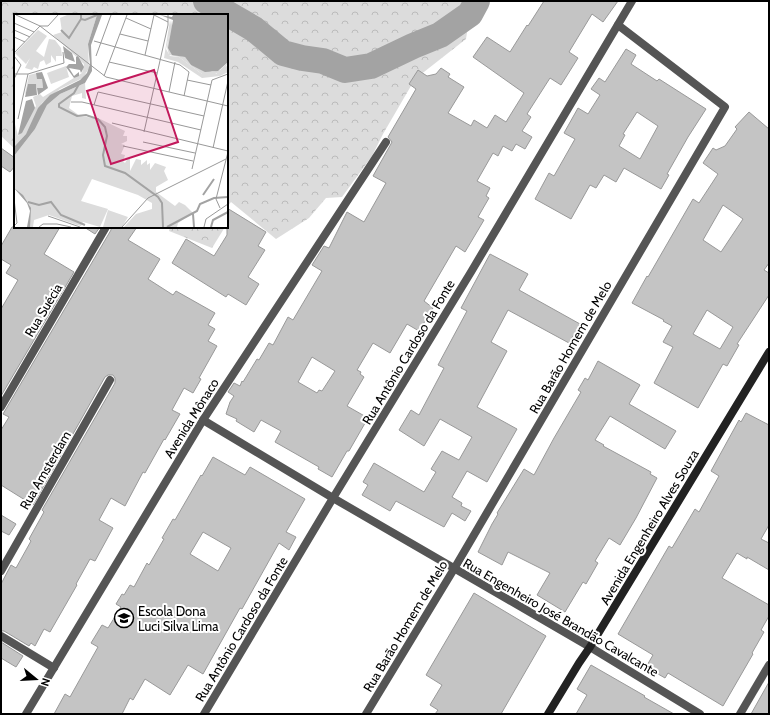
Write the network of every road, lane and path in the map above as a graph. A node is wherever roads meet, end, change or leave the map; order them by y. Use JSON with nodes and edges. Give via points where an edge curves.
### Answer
{"nodes":[{"id":1,"x":632,"y":1,"type":"edge"},
{"id":2,"x":618,"y":26,"type":"junction"},
{"id":3,"x":386,"y":142,"type":"dead end"},
{"id":4,"x":105,"y":228,"type":"edge"},
{"id":5,"x":769,"y":352,"type":"edge"},
{"id":6,"x":110,"y":380,"type":"dead end"},
{"id":7,"x":1,"y":407,"type":"edge"},
{"id":8,"x":203,"y":420,"type":"junction"},
{"id":9,"x":334,"y":498,"type":"junction"},
{"id":10,"x":454,"y":569,"type":"junction"},
{"id":11,"x":1,"y":571,"type":"edge"},
{"id":12,"x":1,"y":636,"type":"edge"},
{"id":13,"x":590,"y":647,"type":"junction"},
{"id":14,"x":769,"y":665,"type":"edge"},
{"id":15,"x":54,"y":668,"type":"junction"},
{"id":16,"x":26,"y":714,"type":"edge"},
{"id":17,"x":204,"y":714,"type":"edge"},
{"id":18,"x":366,"y":714,"type":"edge"},
{"id":19,"x":548,"y":714,"type":"edge"},
{"id":20,"x":700,"y":714,"type":"edge"},
{"id":21,"x":740,"y":714,"type":"edge"}],
"edges":[{"from":1,"to":2,"type":"street","name":"Rua Antônio Cardoso da Fonte"},
{"from":2,"to":9,"type":"street","name":"Rua Antônio Cardoso da Fonte"},
{"from":2,"to":10,"type":"street","name":"Rua Barão Homem de Melo","via":[[725,107]]},
{"from":3,"to":8,"type":"street","name":"Avenida Mônaco"},
{"from":4,"to":7,"type":"street","name":"Rua Suécia"},
{"from":5,"to":13,"type":"main road","name":"Avenida Engenheiro Alves Souza"},
{"from":6,"to":11,"type":"street","name":"Rua Amsterdam"},
{"from":8,"to":9,"type":"street","name":"Rua Engenheiro José Brandão Cavalcante"},
{"from":8,"to":15,"type":"street","name":"Avenida Mônaco"},
{"from":9,"to":10,"type":"street","name":"Rua Engenheiro José Brandão Cavalcante"},
{"from":9,"to":17,"type":"street","name":"Rua Antônio Cardoso da Fonte"},
{"from":10,"to":13,"type":"street","name":"Rua Engenheiro José Brandão Cavalcante"},
{"from":10,"to":18,"type":"street","name":"Rua Barão Homem de Melo"},
{"from":12,"to":15,"type":"street"},
{"from":13,"to":19,"type":"main road","name":"Avenida Engenheiro Alves Souza"},
{"from":13,"to":20,"type":"street","name":"Rua Engenheiro José Brandão Cavalcante"},
{"from":14,"to":21,"type":"street"},
{"from":15,"to":16,"type":"street","name":"Avenida Mônaco"}]}
